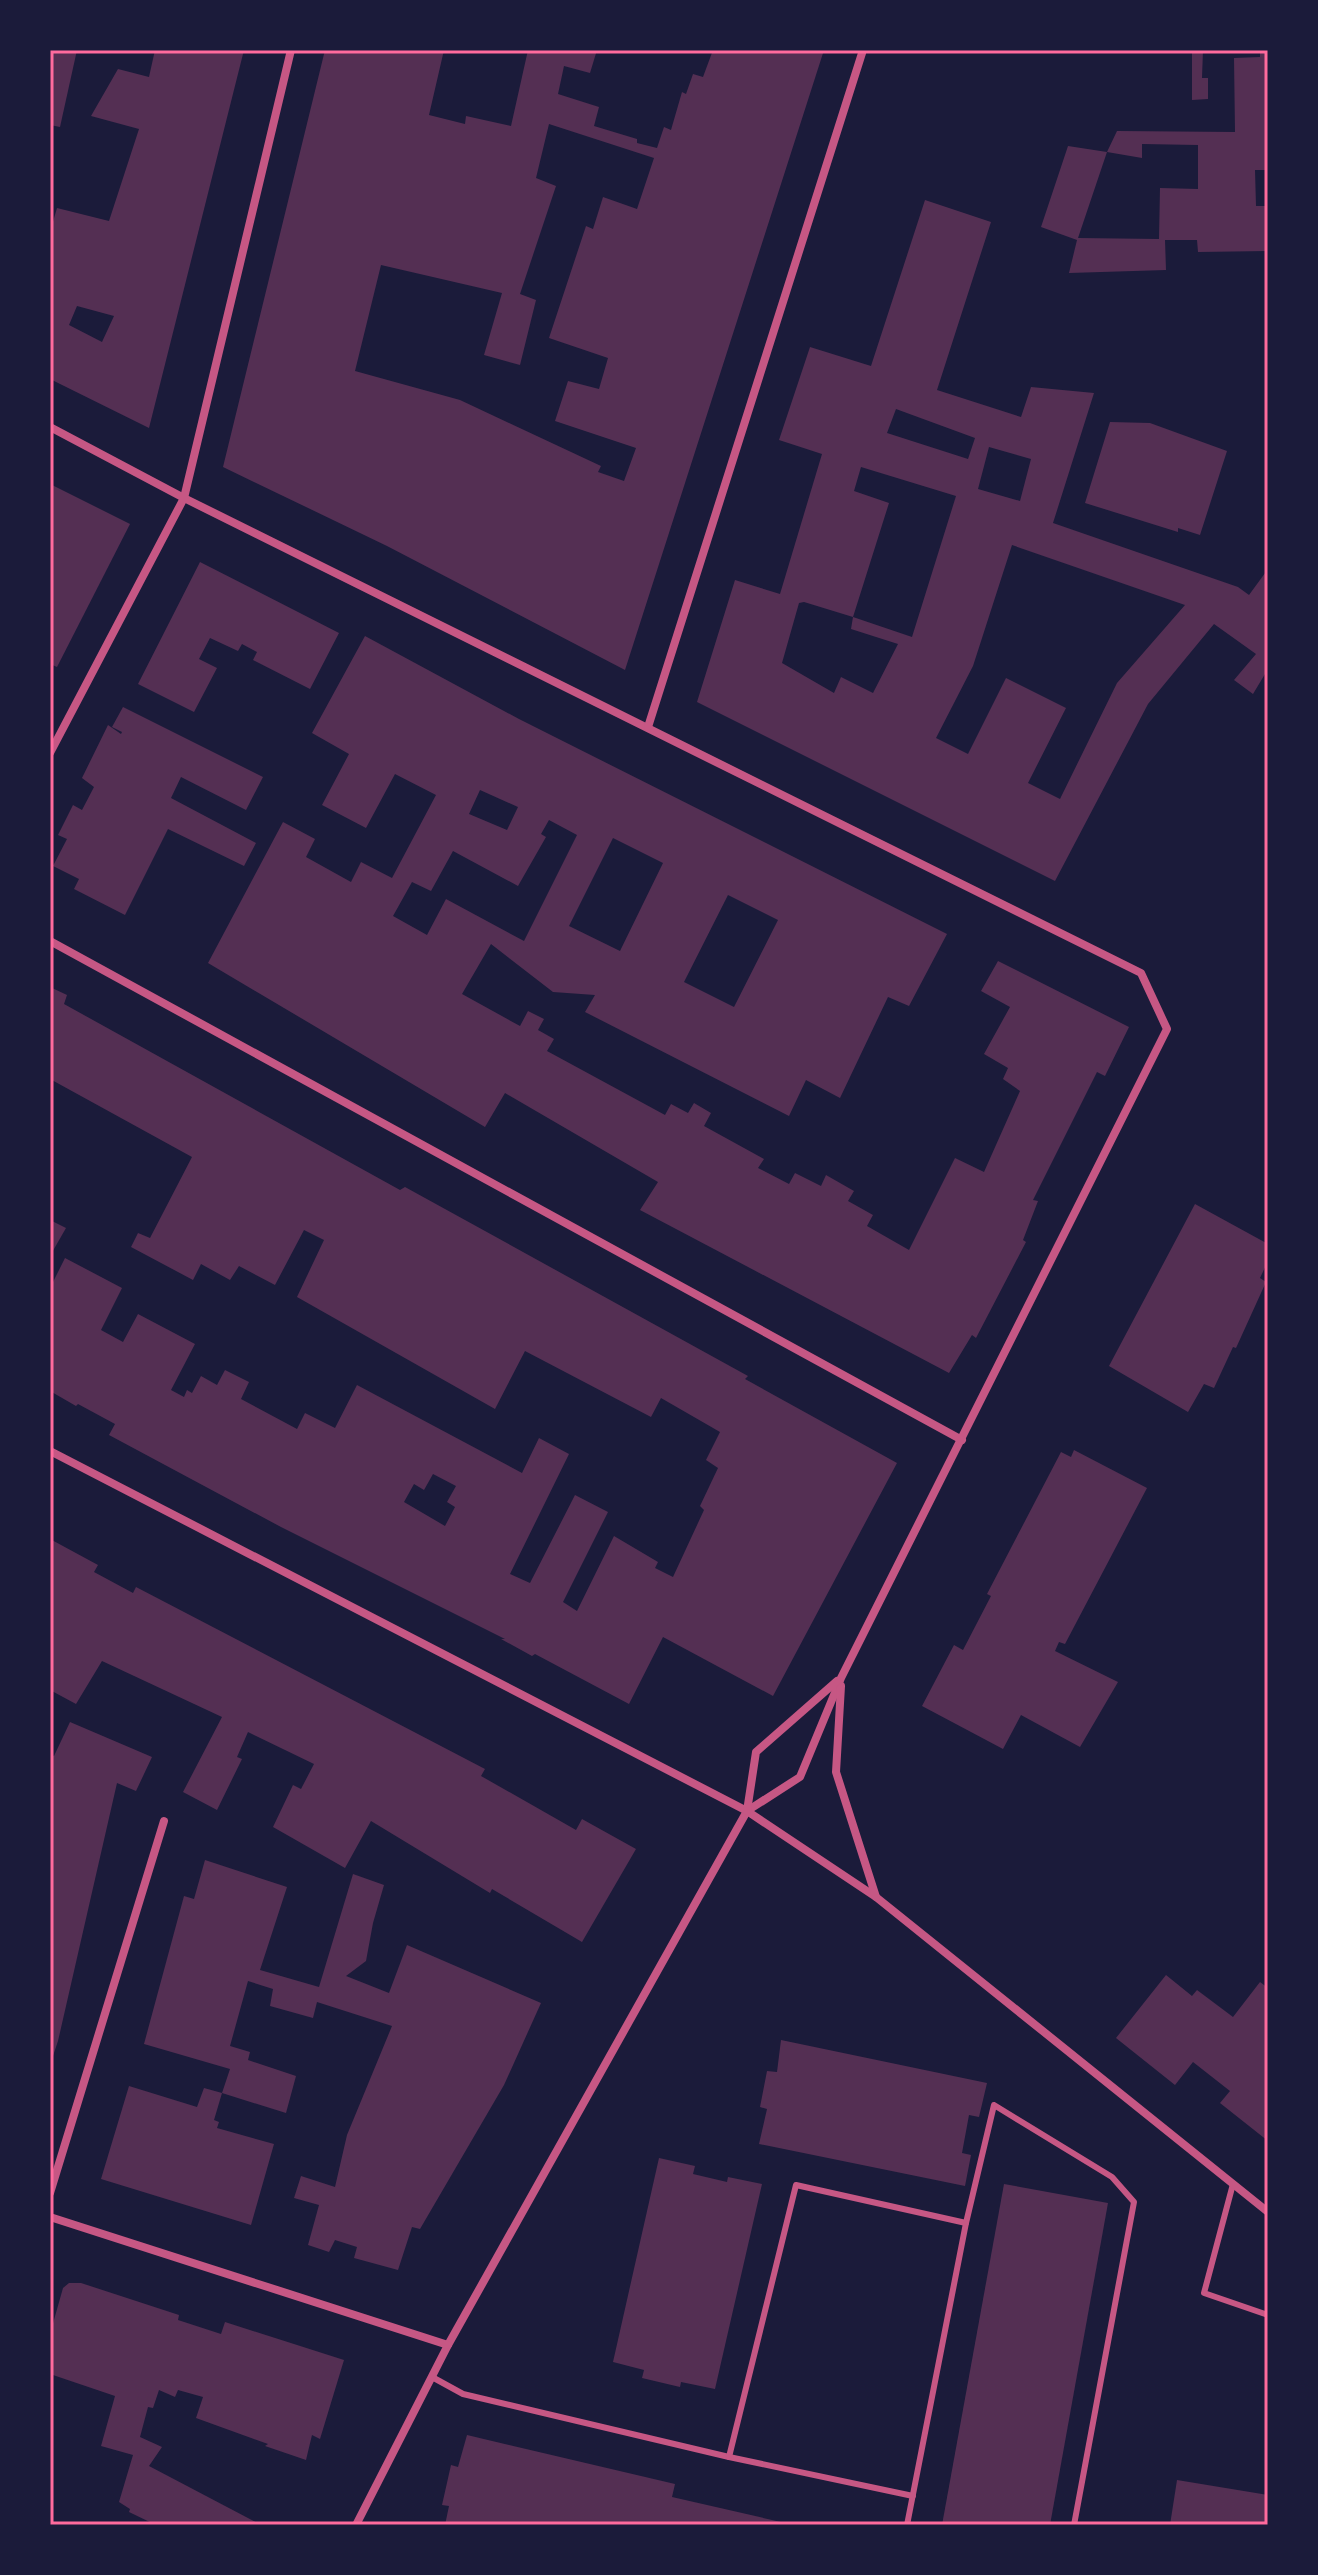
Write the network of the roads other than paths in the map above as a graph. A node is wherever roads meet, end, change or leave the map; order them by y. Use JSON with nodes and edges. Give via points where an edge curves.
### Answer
{"nodes":[{"id":1,"x":291,"y":50,"type":"edge"},
{"id":2,"x":863,"y":50,"type":"edge"},
{"id":3,"x":50,"y":427,"type":"edge"},
{"id":4,"x":184,"y":498,"type":"junction"},
{"id":5,"x":648,"y":727,"type":"junction"},
{"id":6,"x":50,"y":753,"type":"edge"},
{"id":7,"x":50,"y":941,"type":"edge"},
{"id":8,"x":962,"y":1440,"type":"junction"},
{"id":9,"x":50,"y":1451,"type":"edge"},
{"id":10,"x":841,"y":1678,"type":"junction"},
{"id":11,"x":747,"y":1811,"type":"junction"},
{"id":12,"x":164,"y":1821,"type":"dead end"},
{"id":13,"x":876,"y":1897,"type":"junction"},
{"id":14,"x":1233,"y":2184,"type":"junction"},
{"id":15,"x":50,"y":2193,"type":"edge"},
{"id":16,"x":1268,"y":2212,"type":"edge"},
{"id":17,"x":50,"y":2217,"type":"edge"},
{"id":18,"x":966,"y":2223,"type":"junction"},
{"id":19,"x":1268,"y":2315,"type":"edge"},
{"id":20,"x":448,"y":2345,"type":"junction"},
{"id":21,"x":432,"y":2377,"type":"junction"},
{"id":22,"x":729,"y":2457,"type":"junction"},
{"id":23,"x":913,"y":2496,"type":"junction"},
{"id":24,"x":356,"y":2525,"type":"edge"},
{"id":25,"x":907,"y":2525,"type":"edge"},
{"id":26,"x":1074,"y":2525,"type":"edge"}],
"edges":[{"from":1,"to":4,"type":"street"},
{"from":2,"to":5,"type":"street"},
{"from":3,"to":4,"type":"street"},
{"from":4,"to":5,"type":"street"},
{"from":4,"to":6,"type":"street"},
{"from":5,"to":8,"type":"street","via":[[1141,973],[1167,1029]]},
{"from":7,"to":8,"type":"street"},
{"from":8,"to":10,"type":"street"},
{"from":9,"to":11,"type":"street"},
{"from":10,"to":11,"type":"street","via":[[800,1777]]},
{"from":10,"to":11,"type":"street","via":[[756,1752]]},
{"from":10,"to":13,"type":"street","via":[[836,1772]]},
{"from":11,"to":13,"type":"street"},
{"from":11,"to":20,"type":"street"},
{"from":12,"to":15,"type":"street"},
{"from":13,"to":14,"type":"street"},
{"from":14,"to":16,"type":"street"},
{"from":14,"to":19,"type":"lane","via":[[1204,2293]]},
{"from":17,"to":20,"type":"street"},
{"from":18,"to":22,"type":"lane","via":[[796,2185]]},
{"from":18,"to":23,"type":"lane"},
{"from":18,"to":26,"type":"lane","via":[[994,2105],[1112,2177],[1134,2202]]},
{"from":20,"to":21,"type":"street"},
{"from":21,"to":22,"type":"lane","via":[[463,2394]]},
{"from":21,"to":24,"type":"street"},
{"from":22,"to":23,"type":"lane"},
{"from":23,"to":25,"type":"lane"}]}
